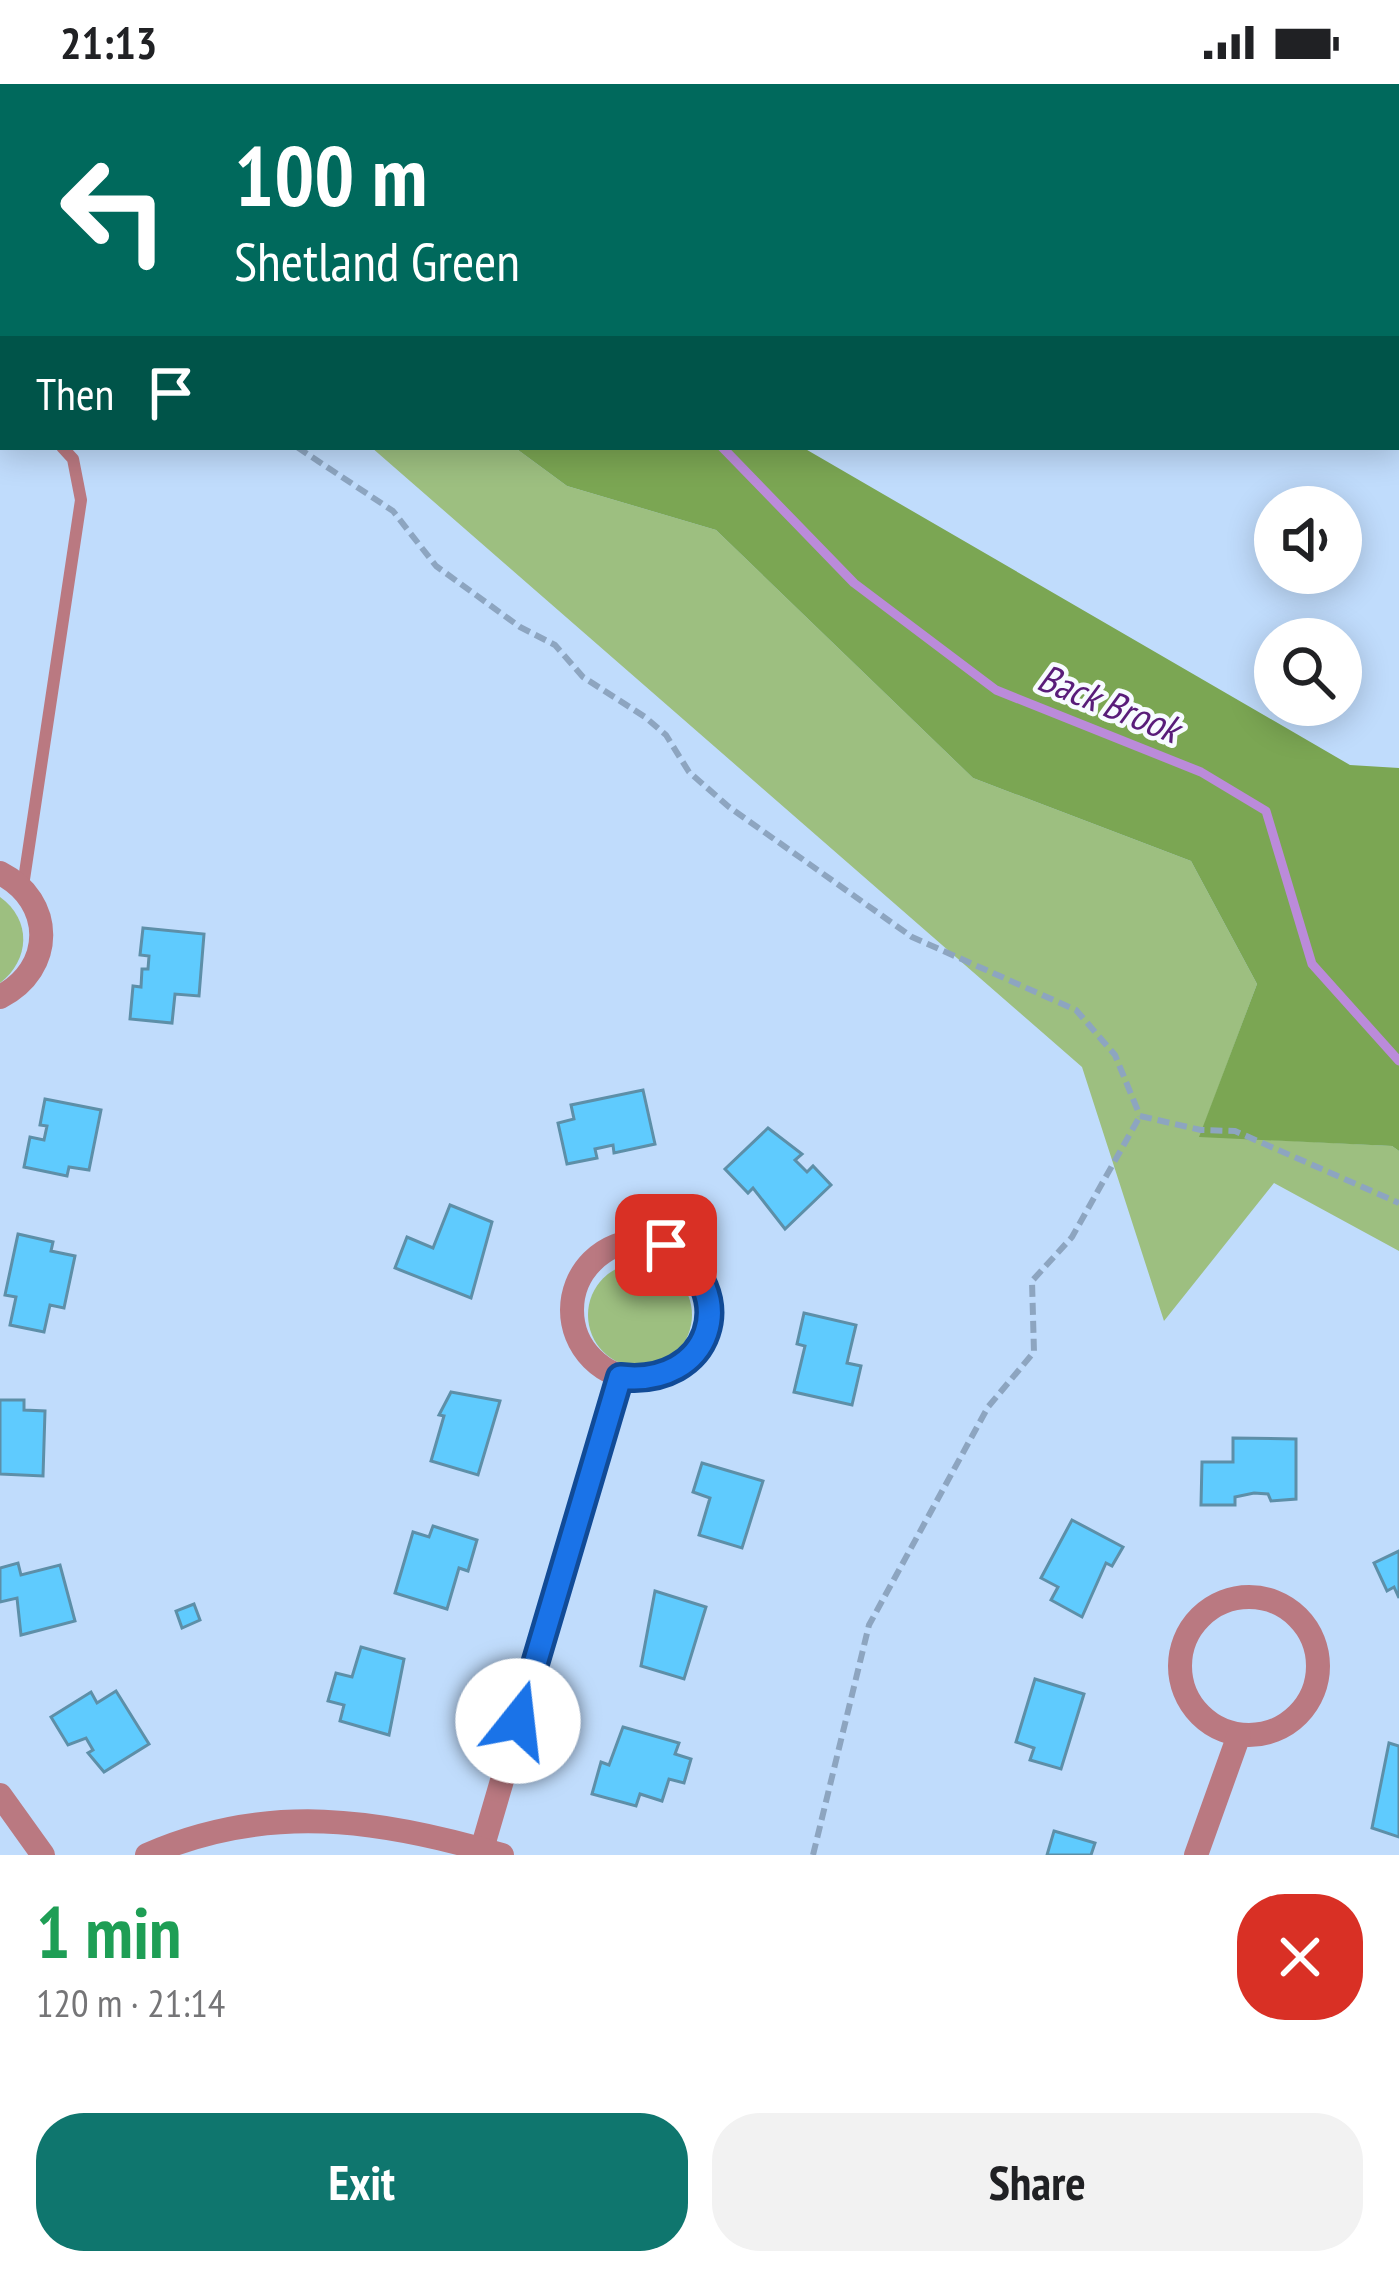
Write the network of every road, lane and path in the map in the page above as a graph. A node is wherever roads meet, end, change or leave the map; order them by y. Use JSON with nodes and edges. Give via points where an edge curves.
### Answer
{"nodes":[{"id":1,"x":65,"y":450,"type":"edge"},
{"id":2,"x":302,"y":450,"type":"edge"},
{"id":3,"x":11,"y":880,"type":"edge"},
{"id":4,"x":0,"y":997,"type":"edge"},
{"id":5,"x":1140,"y":1116,"type":"junction"},
{"id":6,"x":1399,"y":1203,"type":"edge"},
{"id":7,"x":620,"y":1377,"type":"junction"},
{"id":8,"x":1239,"y":1735,"type":"junction"},
{"id":9,"x":0,"y":1795,"type":"edge"},
{"id":10,"x":492,"y":1852,"type":"edge"},
{"id":11,"x":43,"y":1855,"type":"edge"},
{"id":12,"x":147,"y":1855,"type":"edge"},
{"id":13,"x":814,"y":1855,"type":"edge"},
{"id":14,"x":1196,"y":1855,"type":"edge"}],
"edges":[{"from":1,"to":3,"type":"lane","via":[[81,500]]},
{"from":2,"to":5,"type":"path","via":[[393,511],[436,566],[555,645],[583,677],[656,726],[689,772],[729,807],[912,937],[1076,1010],[1115,1055]]},
{"from":3,"to":4,"type":"street","via":[[43,927],[41,950],[32,971]]},
{"from":5,"to":6,"type":"path","via":[[1235,1131]]},
{"from":5,"to":13,"type":"path","via":[[1072,1237],[1032,1281],[1034,1352],[988,1407],[869,1625]]},
{"from":7,"to":7,"type":"street","via":[[667,1375],[702,1344],[709,1298],[686,1257],[666,1245],[622,1243],[585,1267],[575,1287],[571,1309],[584,1351]]},
{"from":7,"to":10,"type":"street"},
{"from":8,"to":8,"type":"street","via":[[1285,1726],[1314,1690],[1315,1644],[1304,1623],[1264,1599],[1242,1597],[1202,1615],[1181,1653],[1180,1675],[1200,1715]]},
{"from":8,"to":14,"type":"street"},
{"from":9,"to":11,"type":"street"},
{"from":10,"to":12,"type":"street","via":[[338,1820],[256,1820]]}]}
